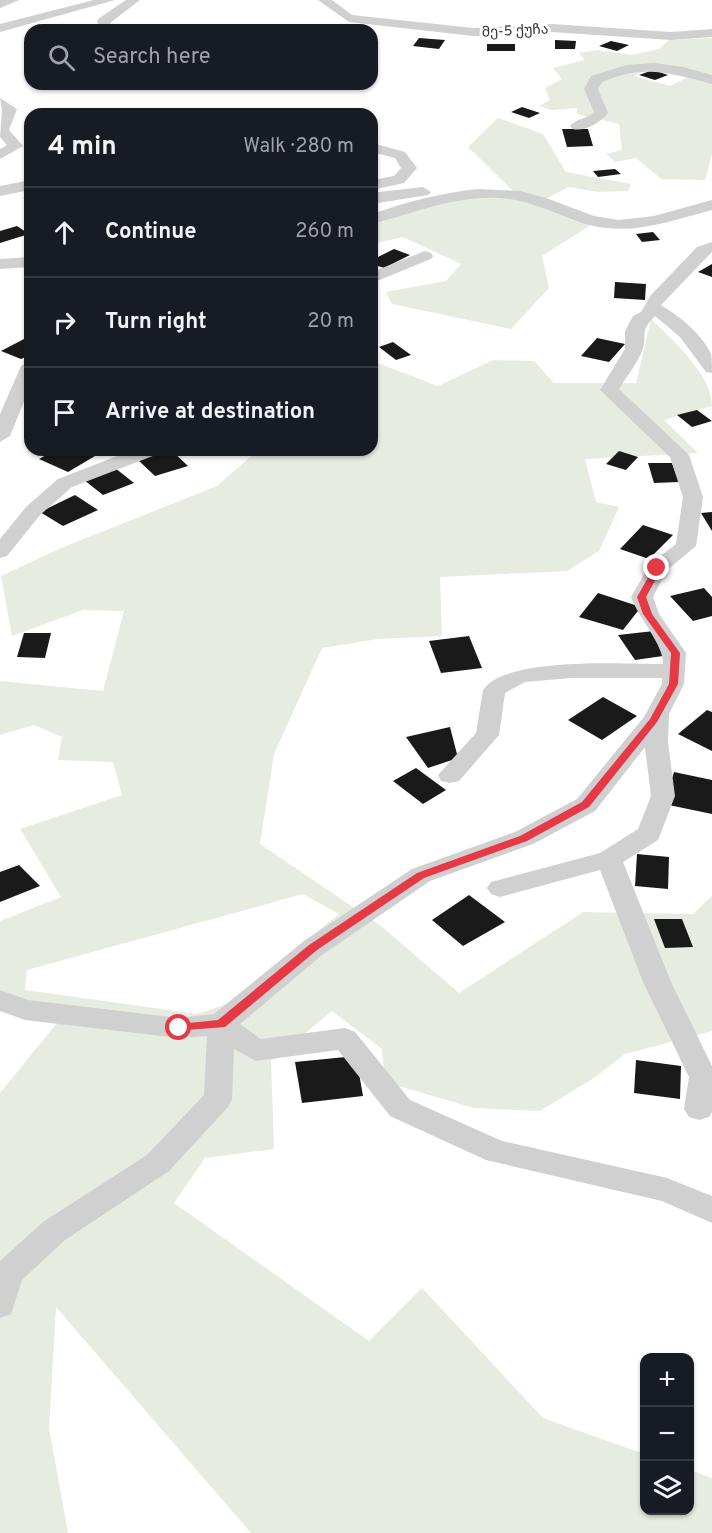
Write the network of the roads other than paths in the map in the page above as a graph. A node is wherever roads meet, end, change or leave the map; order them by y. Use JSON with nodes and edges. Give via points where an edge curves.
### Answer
{"nodes":[{"id":1,"x":13,"y":0,"type":"edge"},
{"id":2,"x":109,"y":0,"type":"edge"},
{"id":3,"x":134,"y":0,"type":"edge"},
{"id":4,"x":324,"y":0,"type":"edge"},
{"id":5,"x":349,"y":0,"type":"edge"},
{"id":6,"x":0,"y":4,"type":"edge"},
{"id":7,"x":349,"y":18,"type":"junction"},
{"id":8,"x":370,"y":22,"type":"joint"},
{"id":9,"x":104,"y":24,"type":"edge"},
{"id":10,"x":0,"y":28,"type":"edge"},
{"id":11,"x":552,"y":28,"type":"junction"},
{"id":12,"x":378,"y":31,"type":"edge"},
{"id":13,"x":712,"y":33,"type":"edge"},
{"id":14,"x":385,"y":36,"type":"dead end"},
{"id":15,"x":532,"y":44,"type":"dead end"},
{"id":16,"x":712,"y":80,"type":"edge"},
{"id":17,"x":0,"y":102,"type":"edge"},
{"id":18,"x":577,"y":126,"type":"dead end"},
{"id":19,"x":378,"y":149,"type":"edge"},
{"id":20,"x":0,"y":155,"type":"edge"},
{"id":21,"x":378,"y":184,"type":"edge"},
{"id":22,"x":24,"y":186,"type":"edge"},
{"id":23,"x":0,"y":191,"type":"edge"},
{"id":24,"x":378,"y":198,"type":"edge"},
{"id":25,"x":712,"y":205,"type":"edge"},
{"id":26,"x":378,"y":217,"type":"edge"},
{"id":27,"x":618,"y":225,"type":"junction"},
{"id":28,"x":712,"y":247,"type":"edge"},
{"id":29,"x":424,"y":256,"type":"dead end"},
{"id":30,"x":24,"y":262,"type":"edge"},
{"id":31,"x":0,"y":264,"type":"edge"},
{"id":32,"x":378,"y":275,"type":"edge"},
{"id":33,"x":652,"y":307,"type":"junction"},
{"id":34,"x":712,"y":368,"type":"edge"},
{"id":35,"x":24,"y":380,"type":"edge"},
{"id":36,"x":0,"y":436,"type":"edge"},
{"id":37,"x":136,"y":456,"type":"edge"},
{"id":38,"x":0,"y":552,"type":"edge"},
{"id":39,"x":674,"y":671,"type":"junction"},
{"id":40,"x":657,"y":714,"type":"junction"},
{"id":41,"x":450,"y":775,"type":"dead end"},
{"id":42,"x":609,"y":860,"type":"junction"},
{"id":43,"x":500,"y":888,"type":"dead end"},
{"id":44,"x":0,"y":1000,"type":"edge"},
{"id":45,"x":221,"y":1024,"type":"junction"},
{"id":46,"x":699,"y":1109,"type":"dead end"},
{"id":47,"x":712,"y":1210,"type":"edge"},
{"id":48,"x":0,"y":1304,"type":"edge"}],
"edges":[{"from":1,"to":6,"type":"street"},
{"from":2,"to":10,"type":"street"},
{"from":3,"to":9,"type":"street"},
{"from":4,"to":7,"type":"street","name":"მე-5 ქუჩა"},
{"from":5,"to":7,"type":"street"},
{"from":7,"to":8,"type":"street","name":"მე-5 ქუჩა"},
{"from":8,"to":11,"type":"street","name":"მე-5 ქუჩა","via":[[473,32]]},
{"from":11,"to":13,"type":"street","name":"მე-5 ქუჩა","via":[[671,36]]},
{"from":11,"to":15,"type":"street","via":[[525,37]]},
{"from":12,"to":14,"type":"street"},
{"from":16,"to":18,"type":"street","via":[[666,66],[646,65],[605,75],[596,79],[591,89],[601,112],[594,120]]},
{"from":17,"to":20,"type":"street","via":[[10,109],[2,130],[16,146]]},
{"from":19,"to":21,"type":"street","via":[[400,155],[409,168],[399,180]]},
{"from":22,"to":23,"type":"street"},
{"from":24,"to":27,"type":"street","via":[[446,189],[544,193]]},
{"from":25,"to":27,"type":"street"},
{"from":26,"to":27,"type":"street","via":[[457,195],[488,193],[538,200],[594,223]]},
{"from":28,"to":33,"type":"street","via":[[703,250]]},
{"from":29,"to":32,"type":"street"},
{"from":30,"to":31,"type":"street"},
{"from":33,"to":34,"type":"street","via":[[689,335]]},
{"from":33,"to":39,"type":"street","via":[[639,320],[634,331],[634,349],[609,390],[676,451],[693,496],[686,546],[657,568],[642,597],[648,614],[675,653]]},
{"from":35,"to":36,"type":"street"},
{"from":37,"to":38,"type":"street","via":[[66,483],[33,510]]},
{"from":39,"to":40,"type":"street","via":[[673,684]]},
{"from":39,"to":41,"type":"street","via":[[571,671],[520,676],[494,690],[487,735]]},
{"from":40,"to":42,"type":"street","via":[[656,742],[663,796],[649,834]]},
{"from":40,"to":45,"type":"street","via":[[586,805],[524,838],[421,875],[313,948]]},
{"from":42,"to":43,"type":"street"},
{"from":42,"to":46,"type":"street","via":[[657,982],[703,1077]]},
{"from":44,"to":45,"type":"street","via":[[24,1010],[179,1028]]},
{"from":45,"to":47,"type":"street","via":[[256,1050],[345,1039],[400,1108],[497,1152],[666,1190]]},
{"from":45,"to":48,"type":"street","via":[[218,1099],[158,1163],[54,1231],[8,1273]]}]}
